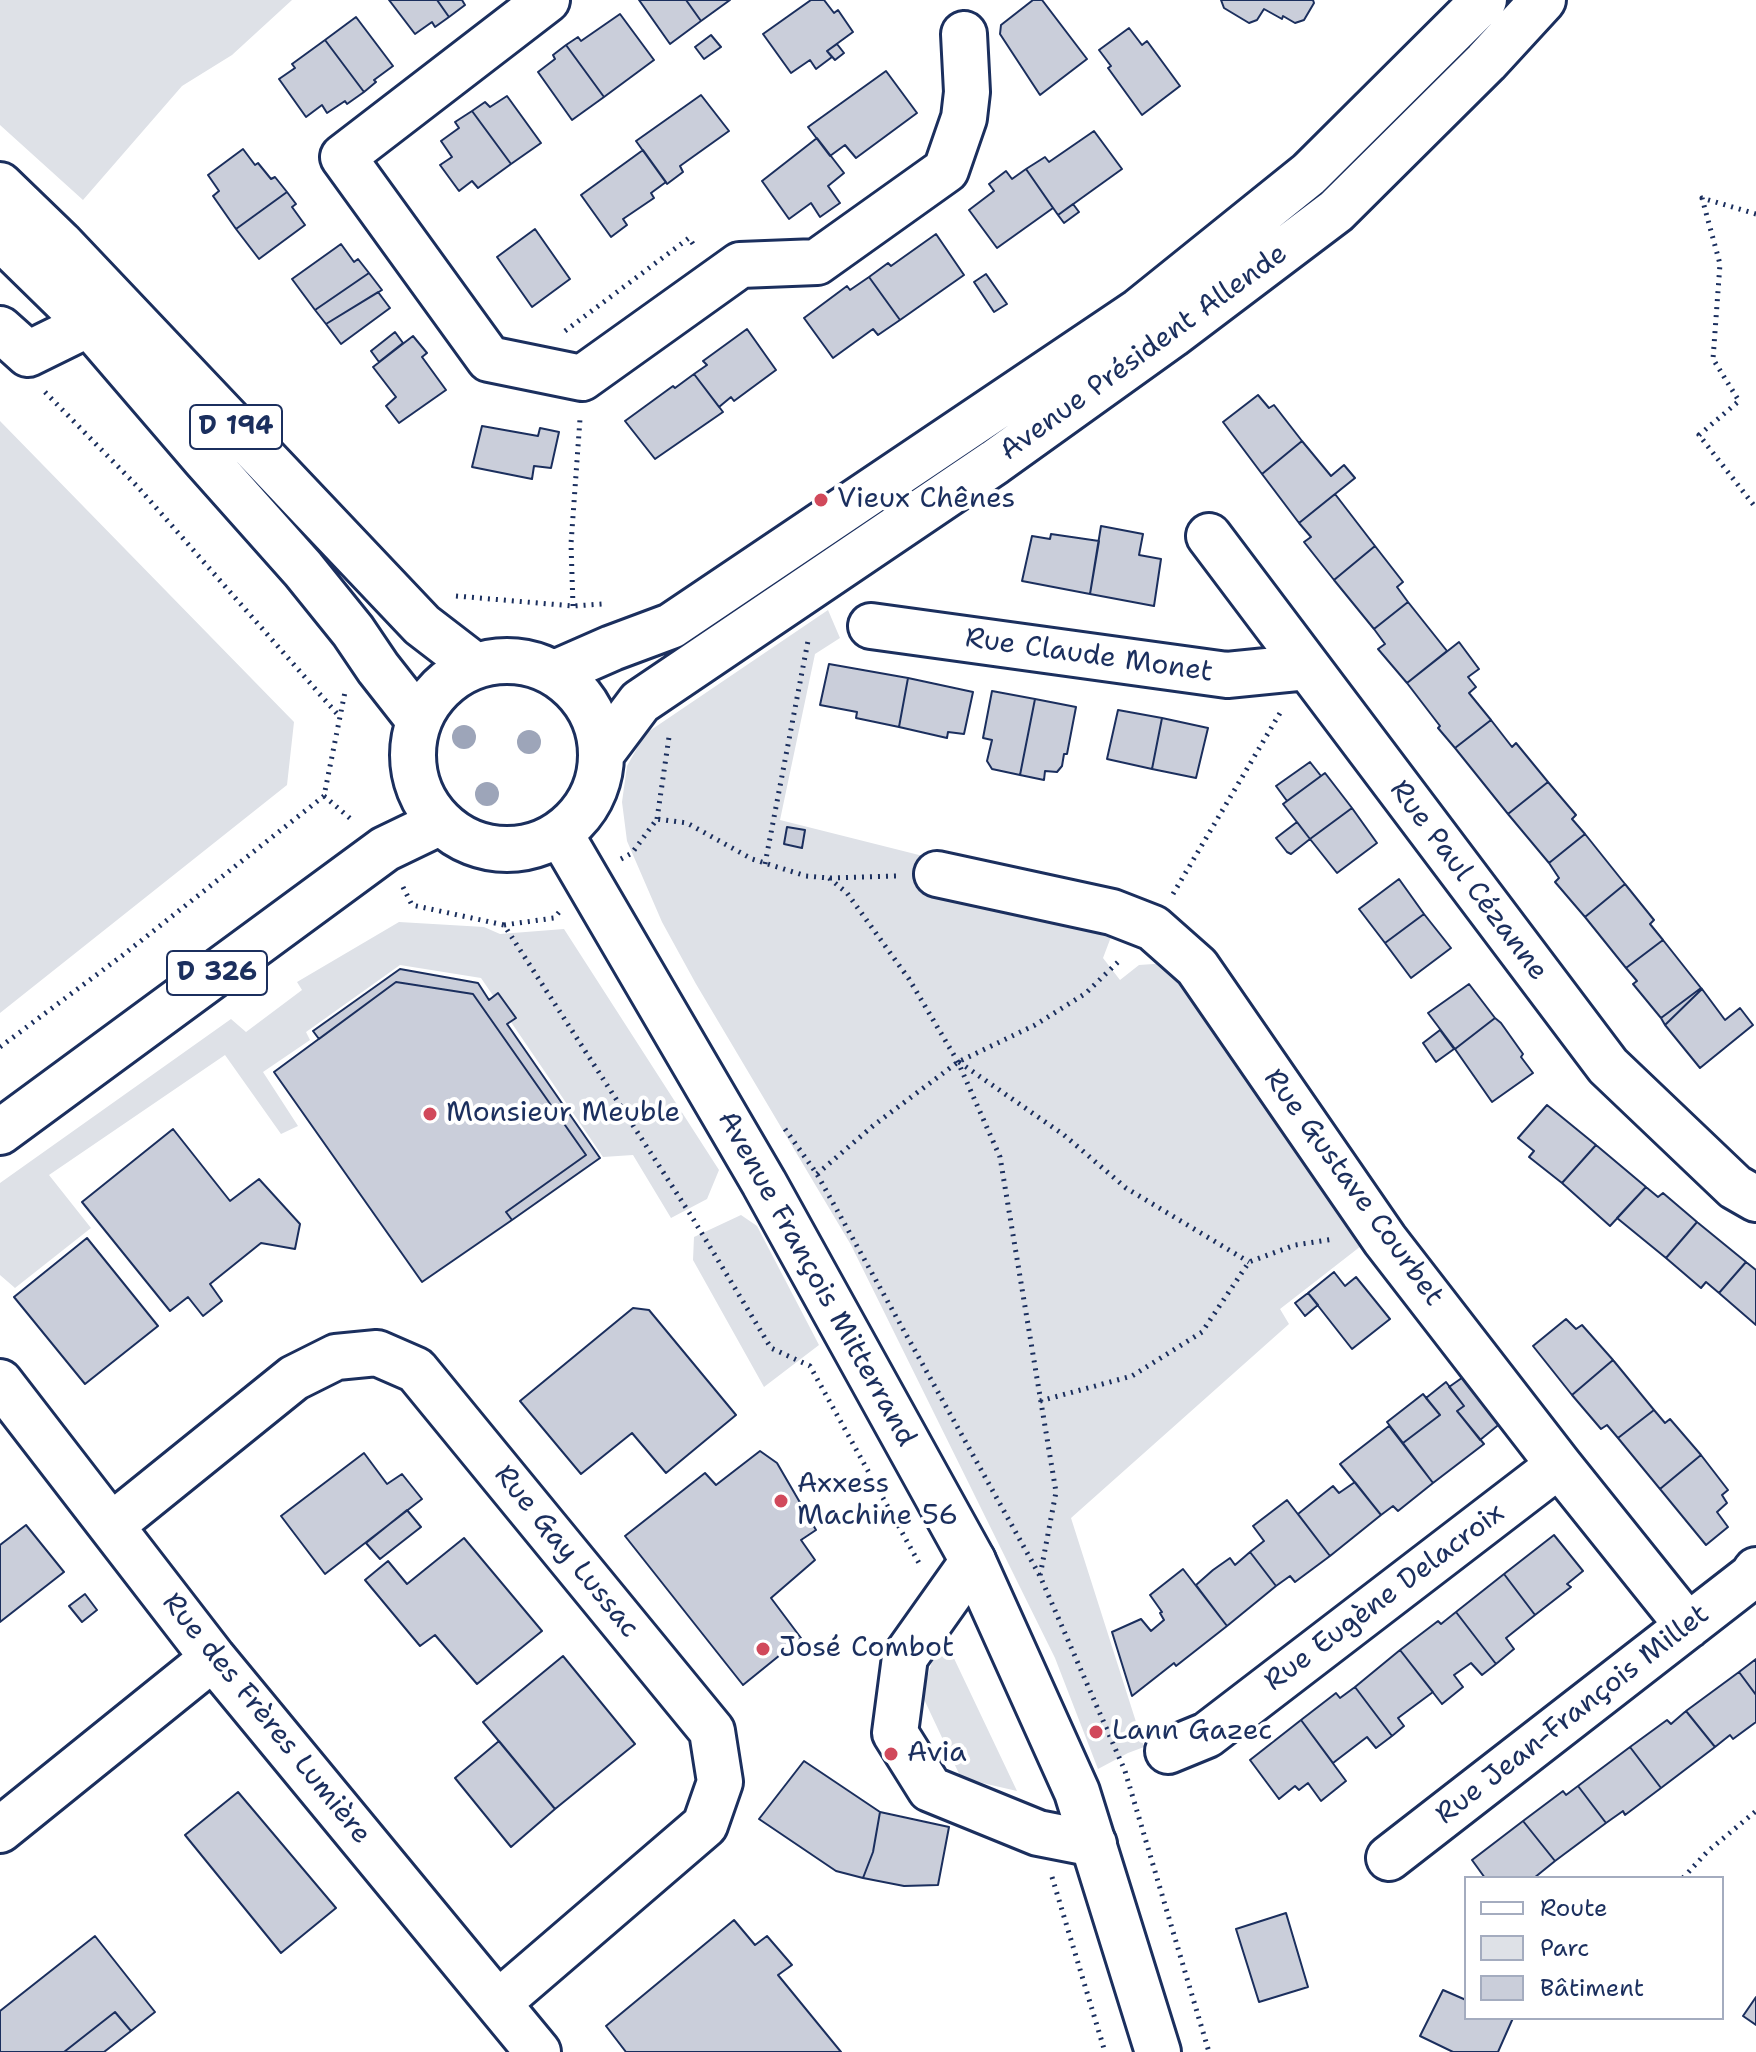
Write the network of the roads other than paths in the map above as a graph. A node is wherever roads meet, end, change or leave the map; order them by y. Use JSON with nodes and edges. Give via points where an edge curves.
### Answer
{"nodes":[{"id":1,"x":547,"y":0,"type":"edge"},
{"id":2,"x":1484,"y":0,"type":"edge"},
{"id":3,"x":1543,"y":0,"type":"edge"},
{"id":4,"x":964,"y":34,"type":"dead end"},
{"id":5,"x":0,"y":185,"type":"edge"},
{"id":6,"x":0,"y":237,"type":"edge"},
{"id":7,"x":89,"y":324,"type":"junction"},
{"id":8,"x":14,"y":342,"type":"edge"},
{"id":9,"x":1209,"y":536,"type":"dead end"},
{"id":10,"x":871,"y":626,"type":"dead end"},
{"id":11,"x":474,"y":665,"type":"junction"},
{"id":12,"x":1307,"y":667,"type":"junction"},
{"id":13,"x":555,"y":673,"type":"junction"},
{"id":14,"x":418,"y":719,"type":"junction"},
{"id":15,"x":601,"y":754,"type":"junction"},
{"id":16,"x":439,"y":823,"type":"junction"},
{"id":17,"x":561,"y":835,"type":"junction"},
{"id":18,"x":937,"y":874,"type":"road end"},
{"id":19,"x":0,"y":1132,"type":"edge"},
{"id":20,"x":1756,"y":1199,"type":"edge"},
{"id":21,"x":0,"y":1382,"type":"edge"},
{"id":22,"x":1559,"y":1465,"type":"junction"},
{"id":23,"x":112,"y":1525,"type":"junction"},
{"id":24,"x":973,"y":1561,"type":"junction"},
{"id":25,"x":1756,"y":1570,"type":"edge"},
{"id":26,"x":1688,"y":1626,"type":"junction"},
{"id":27,"x":213,"y":1658,"type":"junction"},
{"id":28,"x":1168,"y":1751,"type":"dead end"},
{"id":29,"x":0,"y":1830,"type":"edge"},
{"id":30,"x":1094,"y":1844,"type":"junction"},
{"id":31,"x":1389,"y":1858,"type":"dead end"},
{"id":32,"x":498,"y":2003,"type":"junction"},
{"id":33,"x":538,"y":2052,"type":"edge"},
{"id":34,"x":1158,"y":2052,"type":"edge"}],
"edges":[{"from":1,"to":4,"type":"street","via":[[343,157],[489,359],[582,378],[740,265],[817,262],[946,170],[964,118]]},
{"from":2,"to":13,"type":"street","name":"Avenue Président Allende","via":[[1309,174],[1139,311],[671,626]]},
{"from":3,"to":15,"type":"street","name":"Avenue Président Allende","via":[[1336,211],[995,462],[640,702]]},
{"from":5,"to":11,"type":"street","number":"D 194","via":[[422,625]]},
{"from":6,"to":7,"type":"street","number":"D 194"},
{"from":7,"to":8,"type":"street"},
{"from":7,"to":14,"type":"street","number":"D 194","via":[[303,569]]},
{"from":9,"to":12,"type":"street","name":"Rue Paul Cézanne"},
{"from":10,"to":12,"type":"street","name":"Rue Claude Monet","via":[[1227,675]]},
{"from":11,"to":13,"type":"street","via":[[517,658]]},
{"from":11,"to":14,"type":"street","via":[[437,692]]},
{"from":12,"to":20,"type":"street","name":"Rue Paul Cézanne","via":[[1608,1066],[1735,1187]]},
{"from":13,"to":15,"type":"street","via":[[586,701],[601,736]]},
{"from":14,"to":16,"type":"street","via":[[410,759],[418,791]]},
{"from":15,"to":17,"type":"street","via":[[599,778],[587,808]]},
{"from":16,"to":17,"type":"street","via":[[476,846],[521,850]]},
{"from":16,"to":19,"type":"street","number":"D 326","via":[[385,849]]},
{"from":17,"to":24,"type":"street","name":"Avenue François Mitterrand","via":[[764,1183]]},
{"from":18,"to":22,"type":"street","name":"Rue Gustave Courbet","via":[[1112,912],[1153,928],[1197,967],[1385,1240]]},
{"from":21,"to":23,"type":"street","name":"Rue des Frères Lumière"},
{"from":22,"to":26,"type":"street","name":"Rue Gustave Courbet"},
{"from":22,"to":28,"type":"street","name":"Rue Eugène Delacroix","via":[[1207,1735]]},
{"from":23,"to":27,"type":"street","name":"Rue des Frères Lumière"},
{"from":23,"to":32,"type":"street","name":"Rue Gay Lussac","via":[[294,1378],[336,1357],[377,1353],[416,1370],[712,1731],[720,1782],[705,1825]]},
{"from":24,"to":30,"type":"street","name":"Avenue François Mitterrand","via":[[1077,1792]]},
{"from":24,"to":30,"type":"street","via":[[905,1657],[895,1733],[930,1789],[1038,1833]]},
{"from":25,"to":26,"type":"street","name":"Rue Jean-François Millet"},
{"from":26,"to":31,"type":"street","name":"Rue Jean-François Millet"},
{"from":27,"to":29,"type":"street"},
{"from":27,"to":32,"type":"street","name":"Rue des Frères Lumière"},
{"from":30,"to":34,"type":"street","name":"Avenue François Mitterrand"},
{"from":32,"to":33,"type":"street","name":"Rue des Frères Lumière"}]}
